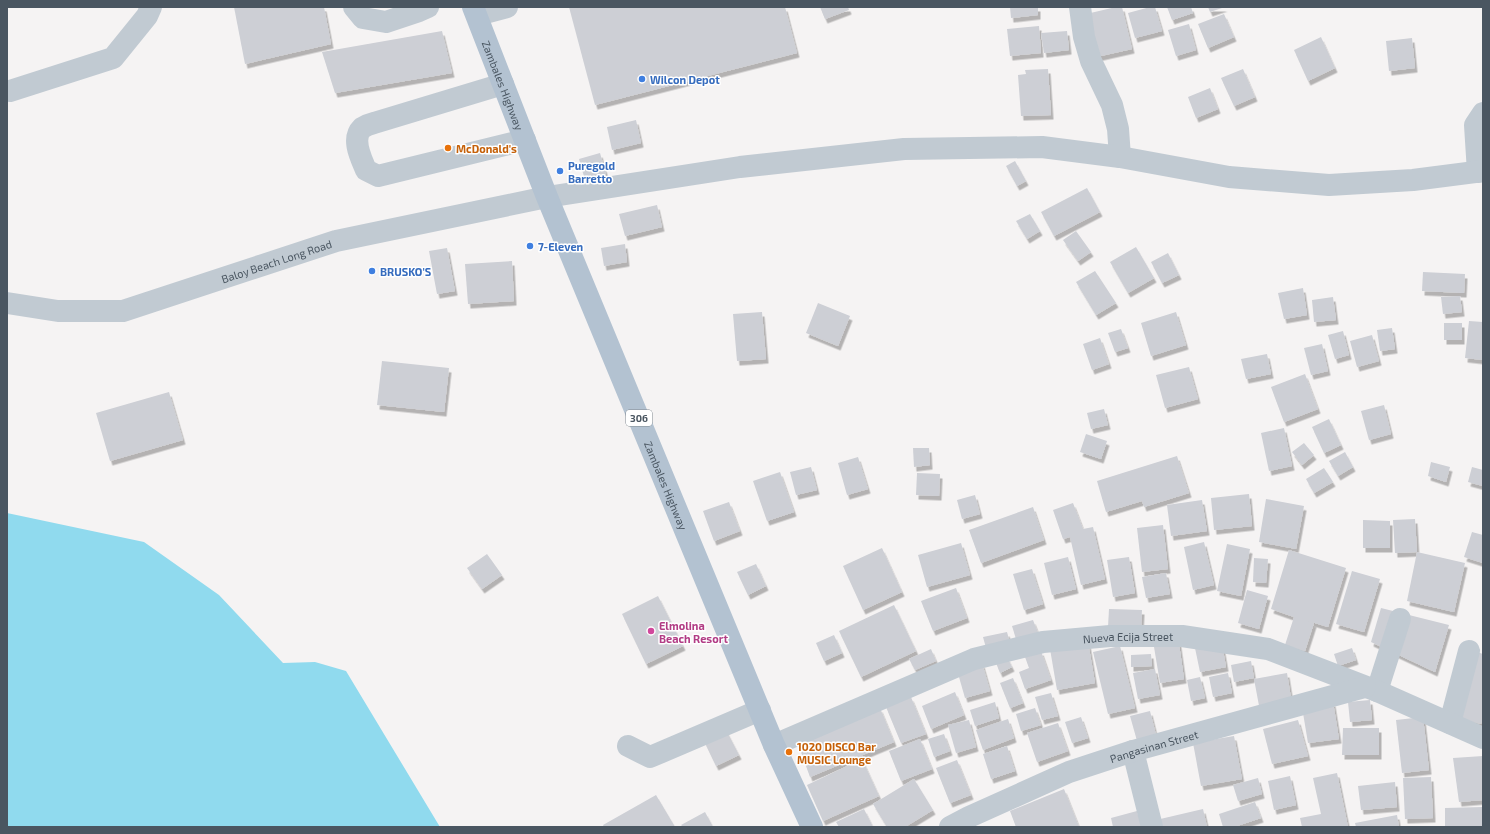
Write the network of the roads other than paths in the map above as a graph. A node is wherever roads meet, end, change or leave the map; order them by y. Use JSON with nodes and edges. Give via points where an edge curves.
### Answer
{"nodes":[{"id":1,"x":151,"y":7,"type":"edge"},
{"id":2,"x":354,"y":7,"type":"edge"},
{"id":3,"x":428,"y":7,"type":"edge"},
{"id":4,"x":507,"y":7,"type":"edge"},
{"id":5,"x":1080,"y":7,"type":"edge"},
{"id":6,"x":475,"y":11,"type":"edge"},
{"id":7,"x":503,"y":84,"type":"junction"},
{"id":8,"x":10,"y":91,"type":"dead end"},
{"id":9,"x":1483,"y":113,"type":"edge"},
{"id":10,"x":525,"y":140,"type":"junction"},
{"id":11,"x":1120,"y":157,"type":"junction"},
{"id":12,"x":1480,"y":171,"type":"edge"},
{"id":13,"x":547,"y":197,"type":"junction"},
{"id":14,"x":7,"y":303,"type":"edge"},
{"id":15,"x":1400,"y":619,"type":"dead end"},
{"id":16,"x":1469,"y":651,"type":"dead end"},
{"id":17,"x":1371,"y":689,"type":"junction"},
{"id":18,"x":760,"y":710,"type":"junction"},
{"id":19,"x":1450,"y":723,"type":"junction"},
{"id":20,"x":1483,"y":738,"type":"edge"},
{"id":21,"x":774,"y":745,"type":"junction"},
{"id":22,"x":628,"y":746,"type":"dead end"},
{"id":23,"x":1133,"y":752,"type":"junction"},
{"id":24,"x":812,"y":827,"type":"edge"},
{"id":25,"x":950,"y":827,"type":"edge"},
{"id":26,"x":1152,"y":827,"type":"edge"}],
"edges":[{"from":1,"to":8,"type":"street","via":[[147,16],[113,58]]},
{"from":2,"to":3,"type":"street","via":[[363,18],[386,22]]},
{"from":4,"to":6,"type":"street"},
{"from":5,"to":11,"type":"street","via":[[1091,61],[1112,105],[1118,129]]},
{"from":6,"to":7,"type":"main road","name":"Zambales Highway","number":"306"},
{"from":7,"to":10,"type":"main road","name":"Zambales Highway","number":"306"},
{"from":7,"to":10,"type":"street","via":[[363,128],[357,135],[361,159],[366,170],[378,176]]},
{"from":9,"to":12,"type":"street","via":[[1475,125]]},
{"from":10,"to":13,"type":"main road","name":"Zambales Highway","number":"306"},
{"from":11,"to":12,"type":"street","name":"Baloy Beach Long Road","via":[[1229,177],[1330,185],[1413,180]]},
{"from":11,"to":13,"type":"street","name":"Baloy Beach Long Road","via":[[1042,147],[904,149],[740,167]]},
{"from":13,"to":14,"type":"street","name":"Baloy Beach Long Road","via":[[336,241],[123,311],[58,311]]},
{"from":13,"to":18,"type":"main road","name":"Zambales Highway","number":"306"},
{"from":15,"to":17,"type":"street"},
{"from":16,"to":19,"type":"street"},
{"from":17,"to":19,"type":"street","name":"Nueva Ecija Street"},
{"from":17,"to":21,"type":"street","name":"Nueva Ecija Street","via":[[1268,649],[1182,636],[1110,636],[1043,642],[974,659]]},
{"from":17,"to":23,"type":"street","name":"Pangasinan Street"},
{"from":18,"to":21,"type":"main road","name":"Zambales Highway","number":"306"},
{"from":18,"to":22,"type":"street","via":[[650,757]]},
{"from":19,"to":20,"type":"street","name":"Nueva Ecija Street"},
{"from":21,"to":24,"type":"main road","name":"Zambales Highway","number":"306"},
{"from":23,"to":25,"type":"street","name":"Pangasinan Street","via":[[1069,772]]},
{"from":23,"to":26,"type":"street"}]}
